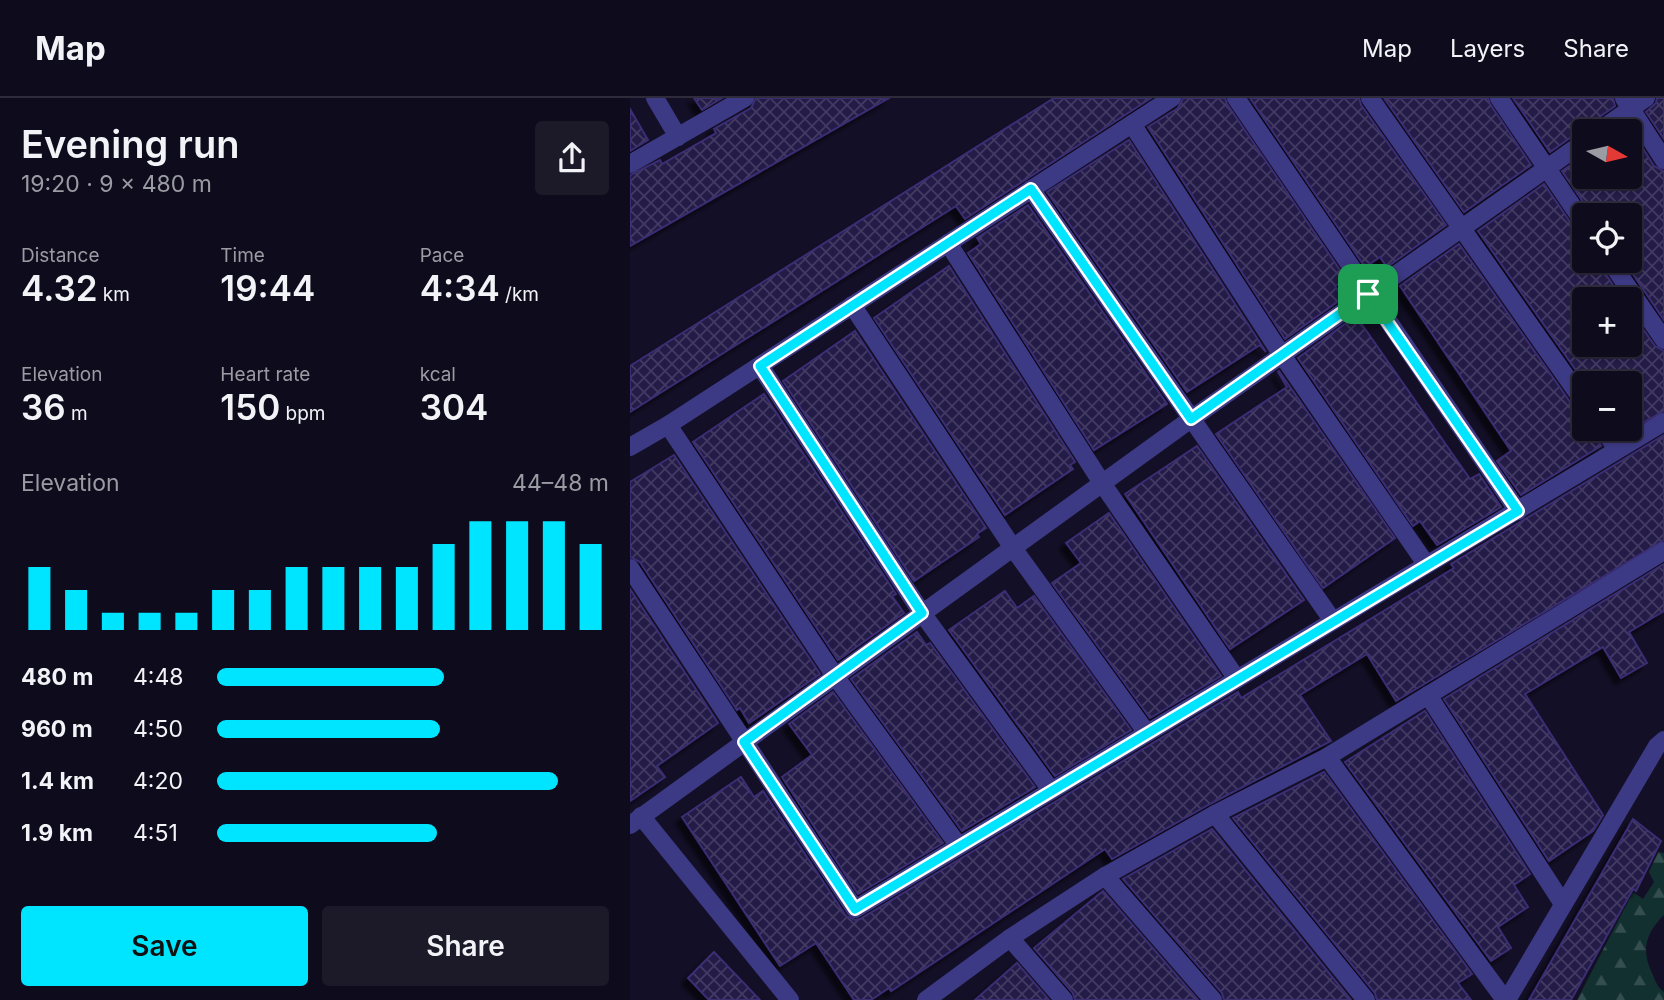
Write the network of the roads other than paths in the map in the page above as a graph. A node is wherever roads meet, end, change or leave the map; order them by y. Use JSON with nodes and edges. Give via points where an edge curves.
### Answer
{"nodes":[{"id":1,"x":655,"y":98,"type":"edge"},
{"id":2,"x":745,"y":98,"type":"edge"},
{"id":3,"x":1172,"y":98,"type":"edge"},
{"id":4,"x":1236,"y":98,"type":"edge"},
{"id":5,"x":1370,"y":98,"type":"edge"},
{"id":6,"x":1499,"y":98,"type":"edge"},
{"id":7,"x":1633,"y":102,"type":"edge"},
{"id":8,"x":1613,"y":119,"type":"edge"},
{"id":9,"x":1132,"y":124,"type":"junction"},
{"id":10,"x":678,"y":137,"type":"junction"},
{"id":11,"x":1572,"y":150,"type":"edge"},
{"id":12,"x":1664,"y":160,"type":"edge"},
{"id":13,"x":630,"y":164,"type":"edge"},
{"id":14,"x":1546,"y":168,"type":"junction"},
{"id":15,"x":1031,"y":189,"type":"junction"},
{"id":16,"x":1572,"y":206,"type":"edge"},
{"id":17,"x":1462,"y":228,"type":"junction"},
{"id":18,"x":948,"y":243,"type":"junction"},
{"id":19,"x":1618,"y":273,"type":"edge"},
{"id":20,"x":1368,"y":294,"type":"junction"},
{"id":21,"x":852,"y":306,"type":"junction"},
{"id":22,"x":1664,"y":340,"type":"edge"},
{"id":23,"x":1282,"y":355,"type":"junction"},
{"id":24,"x":760,"y":366,"type":"junction"},
{"id":25,"x":1572,"y":385,"type":"edge"},
{"id":26,"x":1191,"y":419,"type":"junction"},
{"id":27,"x":1664,"y":422,"type":"edge"},
{"id":28,"x":668,"y":425,"type":"junction"},
{"id":29,"x":1611,"y":441,"type":"edge"},
{"id":30,"x":630,"y":447,"type":"edge"},
{"id":31,"x":1617,"y":449,"type":"junction"},
{"id":32,"x":1102,"y":483,"type":"junction"},
{"id":33,"x":1518,"y":511,"type":"junction"},
{"id":34,"x":1013,"y":548,"type":"junction"},
{"id":35,"x":1664,"y":551,"type":"edge"},
{"id":36,"x":1426,"y":564,"type":"junction"},
{"id":37,"x":630,"y":568,"type":"edge"},
{"id":38,"x":922,"y":613,"type":"junction"},
{"id":39,"x":1333,"y":621,"type":"junction"},
{"id":40,"x":835,"y":676,"type":"junction"},
{"id":41,"x":1237,"y":679,"type":"junction"},
{"id":42,"x":1428,"y":695,"type":"junction"},
{"id":43,"x":1147,"y":733,"type":"junction"},
{"id":44,"x":1664,"y":740,"type":"edge"},
{"id":45,"x":744,"y":742,"type":"junction"},
{"id":46,"x":1326,"y":757,"type":"junction"},
{"id":47,"x":1051,"y":790,"type":"junction"},
{"id":48,"x":1215,"y":814,"type":"junction"},
{"id":49,"x":636,"y":820,"type":"edge"},
{"id":50,"x":959,"y":846,"type":"junction"},
{"id":51,"x":1105,"y":876,"type":"junction"},
{"id":52,"x":1563,"y":904,"type":"junction"},
{"id":53,"x":1010,"y":938,"type":"junction"},
{"id":54,"x":790,"y":1000,"type":"edge"},
{"id":55,"x":926,"y":1000,"type":"edge"},
{"id":56,"x":1064,"y":1000,"type":"edge"},
{"id":57,"x":1213,"y":1000,"type":"edge"},
{"id":58,"x":1366,"y":1000,"type":"edge"},
{"id":59,"x":1506,"y":1000,"type":"edge"}],
"edges":[{"from":1,"to":10,"type":"lane"},
{"from":2,"to":10,"type":"lane"},
{"from":3,"to":9,"type":"lane"},
{"from":4,"to":20,"type":"lane"},
{"from":5,"to":17,"type":"lane"},
{"from":6,"to":14,"type":"lane"},
{"from":7,"to":8,"type":"lane"},
{"from":7,"to":12,"type":"lane"},
{"from":9,"to":15,"type":"lane"},
{"from":9,"to":23,"type":"lane"},
{"from":10,"to":13,"type":"lane"},
{"from":11,"to":14,"type":"lane"},
{"from":14,"to":16,"type":"lane"},
{"from":14,"to":17,"type":"lane"},
{"from":15,"to":18,"type":"lane"},
{"from":15,"to":26,"type":"lane"},
{"from":17,"to":20,"type":"lane"},
{"from":17,"to":25,"type":"lane"},
{"from":18,"to":21,"type":"lane"},
{"from":18,"to":32,"type":"lane"},
{"from":19,"to":22,"type":"lane"},
{"from":20,"to":23,"type":"lane"},
{"from":20,"to":33,"type":"lane"},
{"from":21,"to":24,"type":"lane"},
{"from":21,"to":34,"type":"lane"},
{"from":23,"to":26,"type":"lane"},
{"from":23,"to":36,"type":"lane"},
{"from":24,"to":28,"type":"lane"},
{"from":24,"to":38,"type":"lane"},
{"from":26,"to":32,"type":"lane"},
{"from":26,"to":39,"type":"lane"},
{"from":27,"to":31,"type":"lane"},
{"from":28,"to":30,"type":"lane"},
{"from":28,"to":40,"type":"lane"},
{"from":29,"to":31,"type":"lane"},
{"from":31,"to":33,"type":"lane"},
{"from":32,"to":34,"type":"lane"},
{"from":32,"to":41,"type":"lane"},
{"from":33,"to":36,"type":"lane"},
{"from":34,"to":38,"type":"lane"},
{"from":34,"to":43,"type":"lane"},
{"from":35,"to":42,"type":"lane"},
{"from":36,"to":39,"type":"lane"},
{"from":37,"to":45,"type":"lane"},
{"from":38,"to":40,"type":"lane"},
{"from":38,"to":47,"type":"lane"},
{"from":39,"to":41,"type":"lane"},
{"from":40,"to":45,"type":"lane"},
{"from":40,"to":50,"type":"lane"},
{"from":41,"to":43,"type":"lane"},
{"from":42,"to":46,"type":"lane"},
{"from":42,"to":52,"type":"lane"},
{"from":43,"to":47,"type":"lane"},
{"from":44,"to":52,"type":"lane"},
{"from":45,"to":49,"type":"lane"},
{"from":45,"to":50,"type":"lane","via":[[855,909]]},
{"from":46,"to":48,"type":"lane"},
{"from":46,"to":59,"type":"lane"},
{"from":47,"to":50,"type":"lane"},
{"from":48,"to":51,"type":"lane"},
{"from":48,"to":58,"type":"lane"},
{"from":49,"to":54,"type":"lane"},
{"from":51,"to":53,"type":"lane"},
{"from":51,"to":57,"type":"lane"},
{"from":52,"to":59,"type":"lane"},
{"from":53,"to":55,"type":"lane"},
{"from":53,"to":56,"type":"lane"}]}
